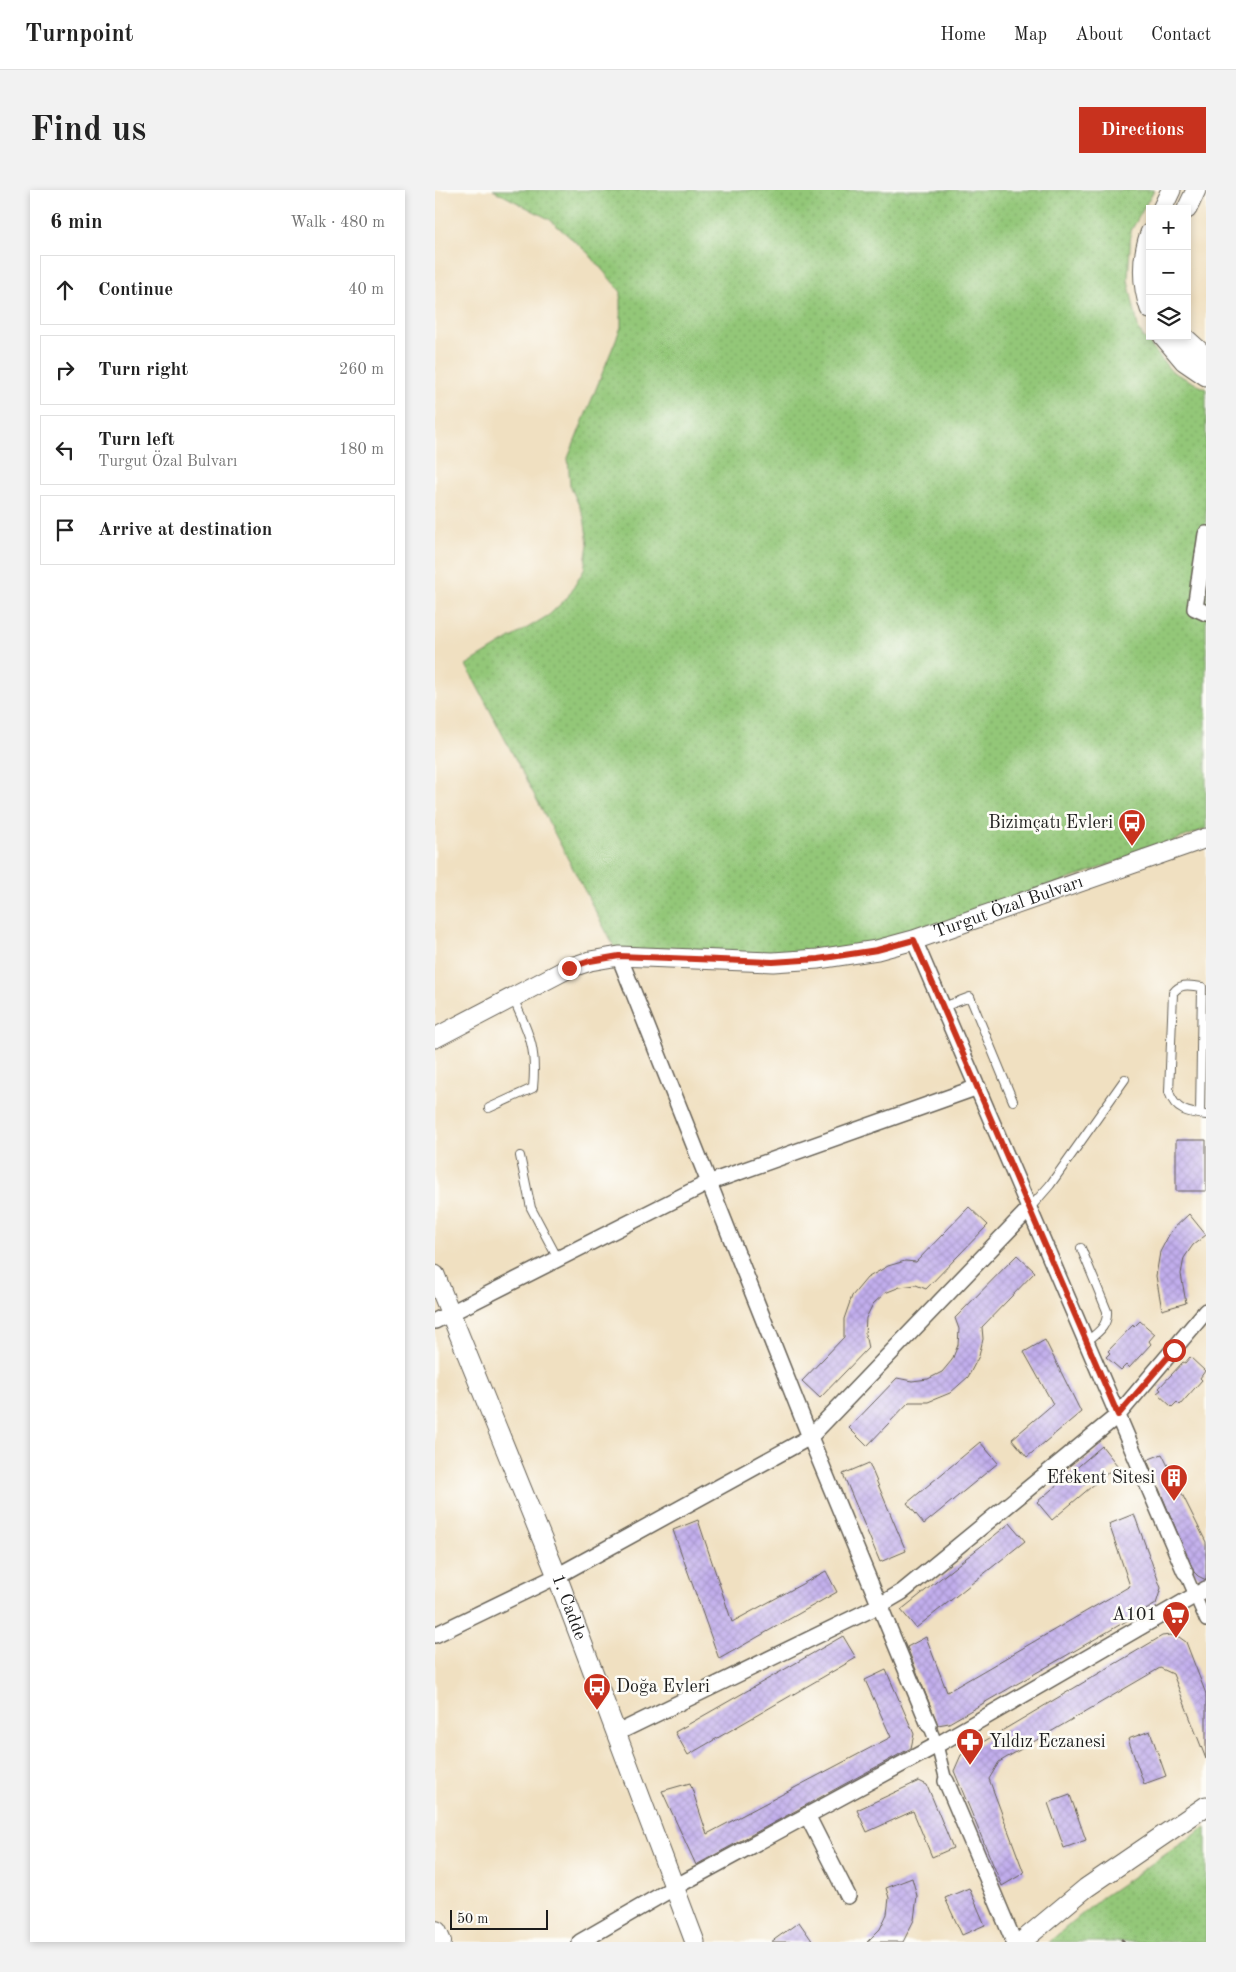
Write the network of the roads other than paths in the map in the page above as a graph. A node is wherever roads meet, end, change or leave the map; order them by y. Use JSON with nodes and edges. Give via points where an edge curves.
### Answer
{"nodes":[{"id":1,"x":1171,"y":190,"type":"edge"},
{"id":2,"x":1196,"y":190,"type":"edge"},
{"id":3,"x":1164,"y":205,"type":"edge"},
{"id":4,"x":1189,"y":205,"type":"edge"},
{"id":5,"x":1146,"y":243,"type":"edge"},
{"id":6,"x":1147,"y":295,"type":"edge"},
{"id":7,"x":1166,"y":340,"type":"edge"},
{"id":8,"x":1186,"y":340,"type":"edge"},
{"id":9,"x":1206,"y":357,"type":"edge"},
{"id":10,"x":1206,"y":376,"type":"edge"},
{"id":11,"x":1206,"y":534,"type":"edge"},
{"id":12,"x":1206,"y":613,"type":"edge"},
{"id":13,"x":1206,"y":838,"type":"edge"},
{"id":14,"x":914,"y":940,"type":"junction"},
{"id":15,"x":619,"y":956,"type":"junction"},
{"id":16,"x":513,"y":998,"type":"junction"},
{"id":17,"x":943,"y":1007,"type":"junction"},
{"id":18,"x":435,"y":1038,"type":"edge"},
{"id":19,"x":1125,"y":1079,"type":"dead end"},
{"id":20,"x":978,"y":1087,"type":"junction"},
{"id":21,"x":1013,"y":1101,"type":"dead end"},
{"id":22,"x":489,"y":1108,"type":"dead end"},
{"id":23,"x":1203,"y":1114,"type":"edge"},
{"id":24,"x":519,"y":1156,"type":"dead end"},
{"id":25,"x":708,"y":1184,"type":"junction"},
{"id":26,"x":1029,"y":1209,"type":"junction"},
{"id":27,"x":1081,"y":1248,"type":"dead end"},
{"id":28,"x":558,"y":1260,"type":"junction"},
{"id":29,"x":435,"y":1275,"type":"edge"},
{"id":30,"x":1206,"y":1311,"type":"edge"},
{"id":31,"x":443,"y":1317,"type":"edge"},
{"id":32,"x":1086,"y":1342,"type":"junction"},
{"id":33,"x":1118,"y":1415,"type":"junction"},
{"id":34,"x":810,"y":1436,"type":"junction"},
{"id":35,"x":1185,"y":1572,"type":"joint"},
{"id":36,"x":557,"y":1576,"type":"junction"},
{"id":37,"x":1201,"y":1593,"type":"edge"},
{"id":38,"x":880,"y":1605,"type":"junction"},
{"id":39,"x":1206,"y":1621,"type":"edge"},
{"id":40,"x":435,"y":1635,"type":"edge"},
{"id":41,"x":929,"y":1725,"type":"joint"},
{"id":42,"x":617,"y":1733,"type":"junction"},
{"id":43,"x":937,"y":1745,"type":"junction"},
{"id":44,"x":946,"y":1781,"type":"joint"},
{"id":45,"x":1206,"y":1806,"type":"edge"},
{"id":46,"x":807,"y":1816,"type":"junction"},
{"id":47,"x":675,"y":1887,"type":"junction"},
{"id":48,"x":848,"y":1896,"type":"dead end"},
{"id":49,"x":435,"y":1933,"type":"edge"},
{"id":50,"x":439,"y":1942,"type":"edge"},
{"id":51,"x":580,"y":1942,"type":"edge"},
{"id":52,"x":695,"y":1942,"type":"edge"},
{"id":53,"x":1014,"y":1942,"type":"edge"},
{"id":54,"x":1021,"y":1942,"type":"edge"}],
"edges":[{"from":1,"to":3,"type":"street"},
{"from":2,"to":4,"type":"street"},
{"from":5,"to":6,"type":"street","via":[[1143,262]]},
{"from":7,"to":10,"type":"street","via":[[1184,361]]},
{"from":8,"to":9,"type":"street"},
{"from":11,"to":12,"type":"street","via":[[1195,608]]},
{"from":13,"to":14,"type":"street","name":"Turgut Özal Bulvarı"},
{"from":14,"to":15,"type":"street","name":"Turgut Özal Bulvarı","via":[[877,950],[773,962]]},
{"from":14,"to":17,"type":"street"},
{"from":15,"to":16,"type":"street","name":"Turgut Özal Bulvarı","via":[[569,968]]},
{"from":15,"to":25,"type":"street"},
{"from":16,"to":18,"type":"street","name":"Turgut Özal Bulvarı"},
{"from":16,"to":22,"type":"lane","via":[[533,1049],[533,1088]]},
{"from":17,"to":20,"type":"street"},
{"from":17,"to":21,"type":"lane","via":[[969,997]]},
{"from":19,"to":26,"type":"lane","via":[[1050,1185]]},
{"from":20,"to":25,"type":"street"},
{"from":20,"to":26,"type":"street"},
{"from":23,"to":23,"type":"lane","via":[[1188,1113],[1179,1108],[1169,1092],[1173,992],[1185,985],[1202,987]]},
{"from":24,"to":28,"type":"lane","via":[[531,1208]]},
{"from":25,"to":28,"type":"street"},
{"from":25,"to":34,"type":"street"},
{"from":26,"to":32,"type":"street"},
{"from":26,"to":34,"type":"street"},
{"from":27,"to":32,"type":"lane","via":[[1107,1311],[1103,1328]]},
{"from":28,"to":31,"type":"street"},
{"from":29,"to":31,"type":"street","name":"1. Cadde"},
{"from":30,"to":33,"type":"street"},
{"from":31,"to":36,"type":"street","name":"1. Cadde"},
{"from":32,"to":33,"type":"street"},
{"from":33,"to":35,"type":"street"},
{"from":33,"to":38,"type":"street","via":[[902,1592]]},
{"from":34,"to":36,"type":"street"},
{"from":34,"to":38,"type":"street"},
{"from":35,"to":37,"type":"street"},
{"from":36,"to":40,"type":"street"},
{"from":36,"to":42,"type":"street","name":"1. Cadde"},
{"from":37,"to":39,"type":"street"},
{"from":37,"to":43,"type":"street"},
{"from":38,"to":41,"type":"street"},
{"from":38,"to":42,"type":"street"},
{"from":41,"to":43,"type":"street"},
{"from":42,"to":47,"type":"street","name":"1. Cadde"},
{"from":43,"to":44,"type":"street"},
{"from":43,"to":46,"type":"street"},
{"from":44,"to":53,"type":"street"},
{"from":45,"to":54,"type":"street","via":[[1086,1888]]},
{"from":46,"to":47,"type":"street"},
{"from":46,"to":48,"type":"street"},
{"from":47,"to":51,"type":"street"},
{"from":47,"to":52,"type":"street","name":"1. Cadde"},
{"from":49,"to":50,"type":"main road"}]}
